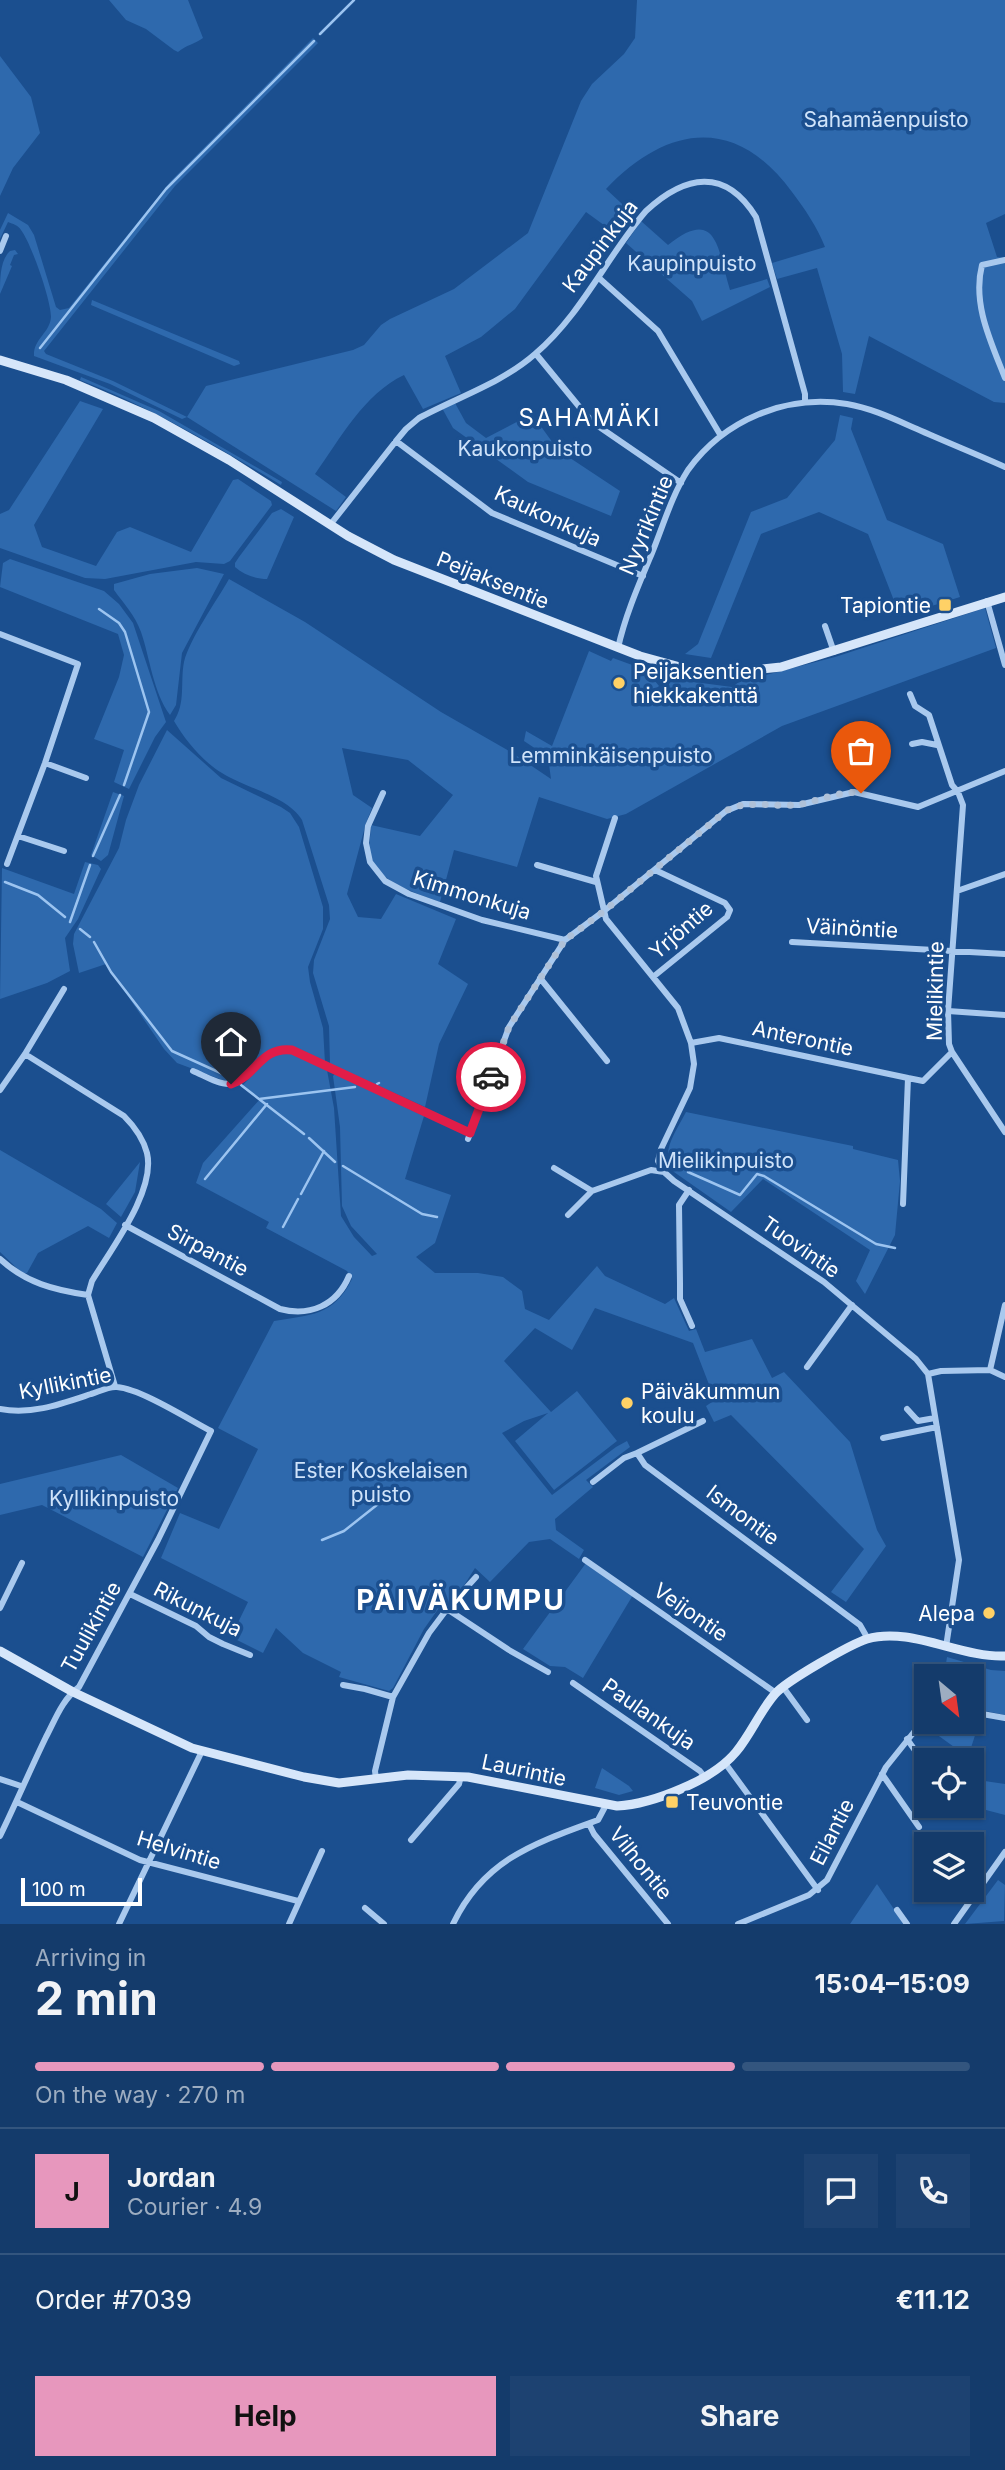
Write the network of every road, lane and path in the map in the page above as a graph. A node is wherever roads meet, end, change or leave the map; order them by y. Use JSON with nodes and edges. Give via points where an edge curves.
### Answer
{"nodes":[{"id":1,"x":6,"y":236,"type":"dead end"},
{"id":2,"x":0,"y":251,"type":"edge"},
{"id":3,"x":1005,"y":260,"type":"edge"},
{"id":4,"x":599,"y":278,"type":"junction"},
{"id":5,"x":536,"y":354,"type":"junction"},
{"id":6,"x":0,"y":360,"type":"edge"},
{"id":7,"x":1005,"y":378,"type":"edge"},
{"id":8,"x":805,"y":402,"type":"junction"},
{"id":9,"x":721,"y":436,"type":"junction"},
{"id":10,"x":396,"y":441,"type":"junction"},
{"id":11,"x":1005,"y":467,"type":"edge"},
{"id":12,"x":681,"y":483,"type":"junction"},
{"id":13,"x":330,"y":525,"type":"junction"},
{"id":14,"x":643,"y":576,"type":"junction"},
{"id":15,"x":1005,"y":597,"type":"edge"},
{"id":16,"x":987,"y":601,"type":"junction"},
{"id":17,"x":825,"y":626,"type":"dead end"},
{"id":18,"x":0,"y":634,"type":"edge"},
{"id":19,"x":618,"y":648,"type":"junction"},
{"id":20,"x":834,"y":652,"type":"junction"},
{"id":21,"x":1005,"y":666,"type":"edge"},
{"id":22,"x":910,"y":694,"type":"dead end"},
{"id":23,"x":912,"y":744,"type":"dead end"},
{"id":24,"x":937,"y":745,"type":"junction"},
{"id":25,"x":45,"y":763,"type":"junction"},
{"id":26,"x":1005,"y":771,"type":"edge"},
{"id":27,"x":86,"y":778,"type":"dead end"},
{"id":28,"x":958,"y":792,"type":"junction"},
{"id":29,"x":383,"y":793,"type":"dead end"},
{"id":30,"x":615,"y":818,"type":"dead end"},
{"id":31,"x":18,"y":836,"type":"junction"},
{"id":32,"x":64,"y":851,"type":"dead end"},
{"id":33,"x":7,"y":864,"type":"dead end"},
{"id":34,"x":537,"y":865,"type":"dead end"},
{"id":35,"x":656,"y":870,"type":"junction"},
{"id":36,"x":1005,"y":874,"type":"edge"},
{"id":37,"x":596,"y":882,"type":"junction"},
{"id":38,"x":957,"y":891,"type":"junction"},
{"id":39,"x":604,"y":911,"type":"junction"},
{"id":40,"x":565,"y":940,"type":"junction"},
{"id":41,"x":792,"y":942,"type":"dead end"},
{"id":42,"x":952,"y":951,"type":"junction"},
{"id":43,"x":1005,"y":954,"type":"edge"},
{"id":44,"x":653,"y":977,"type":"junction"},
{"id":45,"x":540,"y":978,"type":"junction"},
{"id":46,"x":64,"y":989,"type":"dead end"},
{"id":47,"x":948,"y":1012,"type":"junction"},
{"id":48,"x":1005,"y":1015,"type":"edge"},
{"id":49,"x":691,"y":1043,"type":"junction"},
{"id":50,"x":952,"y":1052,"type":"junction"},
{"id":51,"x":25,"y":1054,"type":"junction"},
{"id":52,"x":607,"y":1061,"type":"dead end"},
{"id":53,"x":193,"y":1071,"type":"dead end"},
{"id":54,"x":908,"y":1078,"type":"junction"},
{"id":55,"x":0,"y":1090,"type":"edge"},
{"id":56,"x":1005,"y":1132,"type":"edge"},
{"id":57,"x":554,"y":1168,"type":"dead end"},
{"id":58,"x":664,"y":1172,"type":"junction"},
{"id":59,"x":689,"y":1190,"type":"junction"},
{"id":60,"x":592,"y":1191,"type":"junction"},
{"id":61,"x":903,"y":1204,"type":"dead end"},
{"id":62,"x":568,"y":1215,"type":"dead end"},
{"id":63,"x":125,"y":1225,"type":"junction"},
{"id":64,"x":0,"y":1259,"type":"edge"},
{"id":65,"x":349,"y":1276,"type":"dead end"},
{"id":66,"x":88,"y":1295,"type":"junction"},
{"id":67,"x":852,"y":1305,"type":"junction"},
{"id":68,"x":1005,"y":1306,"type":"edge"},
{"id":69,"x":692,"y":1326,"type":"dead end"},
{"id":70,"x":807,"y":1367,"type":"dead end"},
{"id":71,"x":990,"y":1370,"type":"junction"},
{"id":72,"x":928,"y":1374,"type":"junction"},
{"id":73,"x":1005,"y":1377,"type":"edge"},
{"id":74,"x":115,"y":1386,"type":"junction"},
{"id":75,"x":0,"y":1409,"type":"edge"},
{"id":76,"x":907,"y":1409,"type":"dead end"},
{"id":77,"x":935,"y":1418,"type":"junction"},
{"id":78,"x":703,"y":1421,"type":"dead end"},
{"id":79,"x":937,"y":1427,"type":"junction"},
{"id":80,"x":211,"y":1431,"type":"joint"},
{"id":81,"x":883,"y":1438,"type":"dead end"},
{"id":82,"x":638,"y":1453,"type":"junction"},
{"id":83,"x":593,"y":1482,"type":"dead end"},
{"id":84,"x":585,"y":1560,"type":"dead end"},
{"id":85,"x":22,"y":1563,"type":"dead end"},
{"id":86,"x":476,"y":1577,"type":"dead end"},
{"id":87,"x":130,"y":1594,"type":"junction"},
{"id":88,"x":0,"y":1608,"type":"edge"},
{"id":89,"x":447,"y":1609,"type":"junction"},
{"id":90,"x":868,"y":1639,"type":"junction"},
{"id":91,"x":946,"y":1647,"type":"junction"},
{"id":92,"x":0,"y":1651,"type":"edge"},
{"id":93,"x":250,"y":1654,"type":"dead end"},
{"id":94,"x":1005,"y":1656,"type":"edge"},
{"id":95,"x":548,"y":1672,"type":"dead end"},
{"id":96,"x":573,"y":1683,"type":"dead end"},
{"id":97,"x":343,"y":1685,"type":"dead end"},
{"id":98,"x":780,"y":1690,"type":"junction"},
{"id":99,"x":73,"y":1692,"type":"junction"},
{"id":100,"x":393,"y":1697,"type":"junction"},
{"id":101,"x":984,"y":1714,"type":"edge"},
{"id":102,"x":1005,"y":1718,"type":"edge"},
{"id":103,"x":807,"y":1720,"type":"dead end"},
{"id":104,"x":914,"y":1731,"type":"edge"},
{"id":105,"x":907,"y":1739,"type":"junction"},
{"id":106,"x":914,"y":1749,"type":"edge"},
{"id":107,"x":202,"y":1751,"type":"junction"},
{"id":108,"x":725,"y":1763,"type":"junction"},
{"id":109,"x":882,"y":1774,"type":"junction"},
{"id":110,"x":461,"y":1776,"type":"junction"},
{"id":111,"x":704,"y":1776,"type":"junction"},
{"id":112,"x":0,"y":1779,"type":"edge"},
{"id":113,"x":376,"y":1779,"type":"junction"},
{"id":114,"x":21,"y":1786,"type":"junction"},
{"id":115,"x":17,"y":1802,"type":"junction"},
{"id":116,"x":606,"y":1805,"type":"junction"},
{"id":117,"x":589,"y":1824,"type":"junction"},
{"id":118,"x":919,"y":1827,"type":"dead end"},
{"id":119,"x":0,"y":1836,"type":"edge"},
{"id":120,"x":411,"y":1840,"type":"dead end"},
{"id":121,"x":322,"y":1851,"type":"dead end"},
{"id":122,"x":1004,"y":1856,"type":"edge"},
{"id":123,"x":149,"y":1863,"type":"junction"},
{"id":124,"x":818,"y":1889,"type":"junction"},
{"id":125,"x":298,"y":1901,"type":"junction"},
{"id":126,"x":365,"y":1908,"type":"dead end"},
{"id":127,"x":897,"y":1910,"type":"dead end"},
{"id":128,"x":118,"y":1924,"type":"edge"},
{"id":129,"x":289,"y":1924,"type":"edge"},
{"id":130,"x":384,"y":1924,"type":"edge"},
{"id":131,"x":453,"y":1924,"type":"edge"},
{"id":132,"x":668,"y":1924,"type":"edge"},
{"id":133,"x":738,"y":1924,"type":"edge"},
{"id":134,"x":907,"y":1924,"type":"edge"},
{"id":135,"x":954,"y":1924,"type":"edge"}],
"edges":[{"from":1,"to":2,"type":"street"},
{"from":3,"to":7,"type":"street","via":[[982,265],[979,286],[982,315]]},
{"from":4,"to":5,"type":"street","name":"Kaupinkuja"},
{"from":4,"to":8,"type":"street","name":"Kaupinkuja","via":[[633,226],[661,197],[708,181],[734,190],[756,217]]},
{"from":4,"to":9,"type":"street","via":[[658,331]]},
{"from":5,"to":10,"type":"street","name":"Kaupinkuja","via":[[510,373],[419,418]]},
{"from":5,"to":12,"type":"street","via":[[598,426]]},
{"from":6,"to":13,"type":"street","name":"Peijaksentie","via":[[137,409],[229,460]]},
{"from":8,"to":9,"type":"street","name":"Nyyrikintie","via":[[754,416]]},
{"from":8,"to":11,"type":"street","name":"Nyyrikintie","via":[[860,407]]},
{"from":9,"to":12,"type":"street","name":"Nyyrikintie"},
{"from":10,"to":13,"type":"street"},
{"from":10,"to":14,"type":"street","name":"Kaukonkuja","via":[[492,513]]},
{"from":12,"to":14,"type":"street","name":"Nyyrikintie"},
{"from":13,"to":19,"type":"street","name":"Peijaksentie","via":[[394,560]]},
{"from":14,"to":19,"type":"street","name":"Nyyrikintie"},
{"from":15,"to":16,"type":"street","name":"Peijaksentie"},
{"from":16,"to":20,"type":"street","name":"Peijaksentie"},
{"from":16,"to":21,"type":"street"},
{"from":17,"to":20,"type":"street"},
{"from":18,"to":25,"type":"street","via":[[78,664]]},
{"from":19,"to":20,"type":"street","name":"Peijaksentie","via":[[691,670],[725,673],[781,667]]},
{"from":22,"to":24,"type":"street","via":[[915,706],[929,715]]},
{"from":23,"to":24,"type":"street"},
{"from":24,"to":28,"type":"street","via":[[951,785]]},
{"from":25,"to":27,"type":"street"},
{"from":25,"to":31,"type":"street"},
{"from":26,"to":28,"type":"street"},
{"from":28,"to":35,"type":"street","via":[[918,807],[854,792],[799,805],[734,806]]},
{"from":28,"to":38,"type":"street","name":"Mielikintie","via":[[963,805]]},
{"from":29,"to":40,"type":"street","name":"Kimmonkuja","via":[[368,825],[366,843],[370,862],[385,881],[482,920]]},
{"from":30,"to":37,"type":"street"},
{"from":31,"to":32,"type":"street"},
{"from":31,"to":33,"type":"street","via":[[7,850]]},
{"from":34,"to":37,"type":"street"},
{"from":35,"to":39,"type":"street"},
{"from":35,"to":44,"type":"street","name":"Yrjöntie","via":[[730,910]]},
{"from":36,"to":38,"type":"street"},
{"from":37,"to":39,"type":"street"},
{"from":38,"to":42,"type":"street","name":"Mielikintie"},
{"from":39,"to":40,"type":"street"},
{"from":39,"to":44,"type":"street"},
{"from":40,"to":45,"type":"street"},
{"from":41,"to":42,"type":"street","name":"Väinöntie"},
{"from":42,"to":43,"type":"street","name":"Väinöntie"},
{"from":42,"to":47,"type":"street","name":"Mielikintie"},
{"from":44,"to":49,"type":"street","via":[[678,1008]]},
{"from":45,"to":52,"type":"street"},
{"from":45,"to":53,"type":"street","via":[[509,1027],[469,1136],[292,1050],[280,1048],[271,1053],[231,1084]]},
{"from":46,"to":51,"type":"street"},
{"from":47,"to":48,"type":"street"},
{"from":47,"to":50,"type":"street","name":"Mielikintie"},
{"from":49,"to":54,"type":"street","name":"Anterontie","via":[[719,1038]]},
{"from":49,"to":58,"type":"street","via":[[690,1088],[661,1149],[658,1161]]},
{"from":50,"to":54,"type":"street","name":"Mielikintie","via":[[923,1081]]},
{"from":50,"to":56,"type":"street"},
{"from":51,"to":55,"type":"street"},
{"from":51,"to":63,"type":"street","via":[[124,1116],[135,1128],[148,1168],[142,1196]]},
{"from":54,"to":61,"type":"street"},
{"from":57,"to":60,"type":"street"},
{"from":58,"to":59,"type":"street","name":"Tuovintie"},
{"from":58,"to":60,"type":"street","via":[[651,1170]]},
{"from":59,"to":67,"type":"street","name":"Tuovintie"},
{"from":59,"to":69,"type":"street","via":[[679,1205],[680,1283]]},
{"from":60,"to":62,"type":"street"},
{"from":63,"to":65,"type":"street","name":"Sirpantie","via":[[275,1309],[305,1312],[322,1307],[336,1297]]},
{"from":63,"to":66,"type":"street"},
{"from":64,"to":66,"type":"street","via":[[33,1283]]},
{"from":66,"to":74,"type":"street"},
{"from":67,"to":70,"type":"street"},
{"from":67,"to":72,"type":"street","name":"Tuovintie"},
{"from":68,"to":71,"type":"street"},
{"from":71,"to":72,"type":"street"},
{"from":71,"to":73,"type":"street"},
{"from":72,"to":77,"type":"street"},
{"from":74,"to":75,"type":"street","name":"Kyllikintie","via":[[37,1410]]},
{"from":74,"to":80,"type":"street","name":"Kyllikintie"},
{"from":76,"to":77,"type":"street","via":[[918,1421]]},
{"from":77,"to":79,"type":"street"},
{"from":78,"to":82,"type":"street"},
{"from":79,"to":81,"type":"street"},
{"from":79,"to":91,"type":"street","via":[[959,1560]]},
{"from":80,"to":87,"type":"street","name":"Tuulikintie"},
{"from":82,"to":83,"type":"street"},
{"from":82,"to":90,"type":"street","name":"Ismontie","via":[[645,1465],[860,1625]]},
{"from":84,"to":98,"type":"street","name":"Veijontie"},
{"from":85,"to":88,"type":"street"},
{"from":86,"to":89,"type":"street"},
{"from":87,"to":93,"type":"street","name":"Rikunkuja"},
{"from":87,"to":99,"type":"street","name":"Tuulikintie"},
{"from":89,"to":95,"type":"street"},
{"from":89,"to":100,"type":"street"},
{"from":90,"to":91,"type":"street","name":"Laurintie","via":[[888,1636]]},
{"from":90,"to":98,"type":"street","name":"Laurintie"},
{"from":91,"to":94,"type":"street","name":"Laurintie"},
{"from":92,"to":99,"type":"street","name":"Laurintie"},
{"from":96,"to":111,"type":"street","name":"Paulankuja"},
{"from":97,"to":100,"type":"street"},
{"from":98,"to":103,"type":"street","name":"Veijontie"},
{"from":98,"to":108,"type":"street","name":"Laurintie"},
{"from":99,"to":107,"type":"street","name":"Laurintie"},
{"from":99,"to":114,"type":"street","name":"Tuulikintie","via":[[64,1701]]},
{"from":100,"to":113,"type":"street"},
{"from":101,"to":102,"type":"street"},
{"from":104,"to":105,"type":"street","name":"Eilantie"},
{"from":105,"to":106,"type":"street"},
{"from":105,"to":109,"type":"street","name":"Eilantie"},
{"from":107,"to":113,"type":"street","name":"Laurintie","via":[[339,1783]]},
{"from":107,"to":123,"type":"street"},
{"from":108,"to":111,"type":"street","name":"Laurintie"},
{"from":108,"to":124,"type":"street"},
{"from":109,"to":118,"type":"street"},
{"from":109,"to":124,"type":"street","name":"Eilantie"},
{"from":110,"to":113,"type":"street","name":"Laurintie","via":[[408,1774]]},
{"from":110,"to":116,"type":"street","name":"Laurintie"},
{"from":110,"to":120,"type":"street","via":[[457,1787]]},
{"from":111,"to":116,"type":"street","name":"Laurintie","via":[[634,1805]]},
{"from":112,"to":114,"type":"street"},
{"from":114,"to":115,"type":"street","name":"Tuulikintie"},
{"from":115,"to":119,"type":"street","name":"Tuulikintie"},
{"from":115,"to":123,"type":"street","name":"Helvintie"},
{"from":116,"to":117,"type":"street","via":[[598,1820]]},
{"from":117,"to":131,"type":"street","via":[[514,1853],[469,1895]]},
{"from":117,"to":132,"type":"street","name":"Vilhontie"},
{"from":121,"to":125,"type":"street"},
{"from":122,"to":135,"type":"street"},
{"from":123,"to":125,"type":"street","name":"Helvintie"},
{"from":123,"to":128,"type":"street"},
{"from":124,"to":133,"type":"street","name":"Eilantie"},
{"from":125,"to":129,"type":"street"},
{"from":126,"to":130,"type":"street"},
{"from":127,"to":134,"type":"street"}]}
